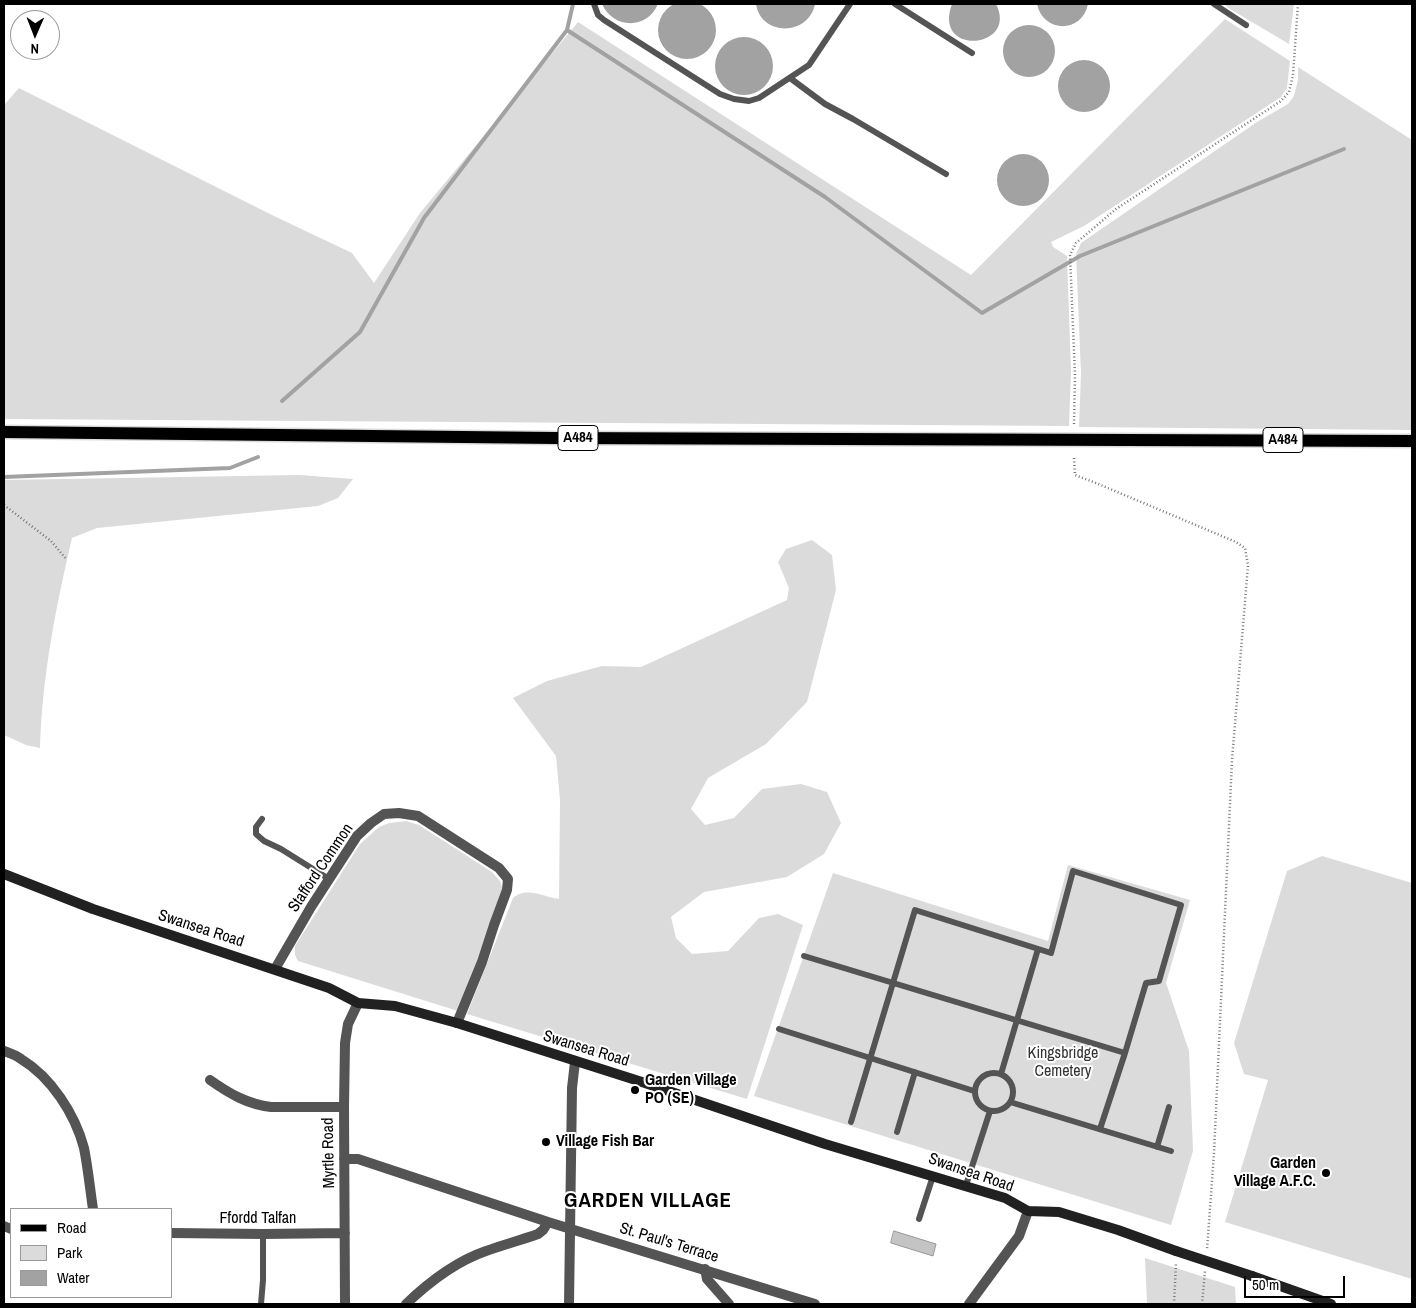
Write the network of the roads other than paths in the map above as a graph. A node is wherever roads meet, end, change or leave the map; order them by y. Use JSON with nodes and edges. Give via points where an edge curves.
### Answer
{"nodes":[{"id":1,"x":594,"y":4,"type":"edge"},
{"id":2,"x":850,"y":4,"type":"edge"},
{"id":3,"x":895,"y":4,"type":"edge"},
{"id":4,"x":1214,"y":4,"type":"edge"},
{"id":5,"x":1246,"y":25,"type":"dead end"},
{"id":6,"x":972,"y":53,"type":"dead end"},
{"id":7,"x":790,"y":78,"type":"junction"},
{"id":8,"x":946,"y":174,"type":"dead end"},
{"id":9,"x":4,"y":432,"type":"edge"},
{"id":10,"x":1412,"y":441,"type":"edge"},
{"id":11,"x":262,"y":819,"type":"dead end"},
{"id":12,"x":4,"y":874,"type":"edge"},
{"id":13,"x":329,"y":879,"type":"junction"},
{"id":14,"x":1038,"y":949,"type":"junction"},
{"id":15,"x":804,"y":956,"type":"dead end"},
{"id":16,"x":275,"y":970,"type":"junction"},
{"id":17,"x":892,"y":984,"type":"junction"},
{"id":18,"x":358,"y":1004,"type":"junction"},
{"id":19,"x":1017,"y":1020,"type":"junction"},
{"id":20,"x":457,"y":1023,"type":"junction"},
{"id":21,"x":779,"y":1029,"type":"dead end"},
{"id":22,"x":4,"y":1051,"type":"edge"},
{"id":23,"x":1125,"y":1053,"type":"junction"},
{"id":24,"x":870,"y":1058,"type":"junction"},
{"id":25,"x":575,"y":1062,"type":"junction"},
{"id":26,"x":915,"y":1072,"type":"junction"},
{"id":27,"x":1001,"y":1074,"type":"junction"},
{"id":28,"x":210,"y":1080,"type":"dead end"},
{"id":29,"x":974,"y":1091,"type":"junction"},
{"id":30,"x":1010,"y":1102,"type":"junction"},
{"id":31,"x":344,"y":1107,"type":"junction"},
{"id":32,"x":1169,"y":1107,"type":"dead end"},
{"id":33,"x":990,"y":1111,"type":"junction"},
{"id":34,"x":851,"y":1122,"type":"dead end"},
{"id":35,"x":1100,"y":1129,"type":"junction"},
{"id":36,"x":897,"y":1132,"type":"dead end"},
{"id":37,"x":1157,"y":1147,"type":"junction"},
{"id":38,"x":1171,"y":1151,"type":"dead end"},
{"id":39,"x":344,"y":1159,"type":"junction"},
{"id":40,"x":933,"y":1176,"type":"junction"},
{"id":41,"x":966,"y":1185,"type":"junction"},
{"id":42,"x":94,"y":1208,"type":"edge"},
{"id":43,"x":1028,"y":1211,"type":"junction"},
{"id":44,"x":920,"y":1219,"type":"dead end"},
{"id":45,"x":548,"y":1222,"type":"junction"},
{"id":46,"x":568,"y":1228,"type":"junction"},
{"id":47,"x":172,"y":1233,"type":"edge"},
{"id":48,"x":345,"y":1233,"type":"junction"},
{"id":49,"x":263,"y":1234,"type":"junction"},
{"id":50,"x":705,"y":1269,"type":"junction"},
{"id":51,"x":262,"y":1304,"type":"edge"},
{"id":52,"x":345,"y":1304,"type":"edge"},
{"id":53,"x":406,"y":1304,"type":"edge"},
{"id":54,"x":568,"y":1304,"type":"edge"},
{"id":55,"x":729,"y":1304,"type":"edge"},
{"id":56,"x":815,"y":1304,"type":"edge"},
{"id":57,"x":969,"y":1304,"type":"edge"},
{"id":58,"x":1331,"y":1304,"type":"edge"}],
"edges":[{"from":1,"to":7,"type":"lane","via":[[598,16],[727,97],[743,101],[759,98]]},
{"from":2,"to":7,"type":"lane","via":[[809,65]]},
{"from":3,"to":6,"type":"lane"},
{"from":4,"to":5,"type":"lane"},
{"from":7,"to":8,"type":"lane","via":[[826,104]]},
{"from":9,"to":10,"type":"main road","number":"A484"},
{"from":11,"to":13,"type":"lane","via":[[256,827],[256,834]]},
{"from":12,"to":16,"type":"main road","name":"Swansea Road","via":[[93,909]]},
{"from":13,"to":16,"type":"street","name":"Stafford Common"},
{"from":13,"to":20,"type":"street","name":"Stafford Common","via":[[358,836],[371,823],[384,814],[400,813],[418,816],[499,868],[508,878],[507,890],[482,962]]},
{"from":14,"to":17,"type":"lane","via":[[915,910]]},
{"from":14,"to":19,"type":"lane"},
{"from":14,"to":23,"type":"lane","via":[[1050,953],[1073,871],[1181,905],[1159,981],[1146,983]]},
{"from":15,"to":17,"type":"lane"},
{"from":16,"to":18,"type":"main road","name":"Swansea Road","via":[[329,988]]},
{"from":17,"to":19,"type":"lane"},
{"from":17,"to":24,"type":"lane"},
{"from":18,"to":20,"type":"main road","name":"Swansea Road","via":[[395,1006]]},
{"from":18,"to":31,"type":"street","name":"Myrtle Road","via":[[346,1035]]},
{"from":19,"to":23,"type":"lane"},
{"from":19,"to":27,"type":"lane"},
{"from":20,"to":25,"type":"main road","name":"Swansea Road"},
{"from":21,"to":24,"type":"lane"},
{"from":22,"to":42,"type":"street","via":[[21,1058],[47,1080],[76,1126]]},
{"from":23,"to":35,"type":"lane"},
{"from":24,"to":26,"type":"lane"},
{"from":24,"to":34,"type":"lane"},
{"from":25,"to":40,"type":"main road","name":"Swansea Road"},
{"from":25,"to":46,"type":"street"},
{"from":26,"to":29,"type":"lane"},
{"from":26,"to":36,"type":"lane"},
{"from":27,"to":29,"type":"lane","via":[[990,1072],[983,1075]]},
{"from":27,"to":30,"type":"lane","via":[[1011,1082],[1013,1096]]},
{"from":28,"to":31,"type":"street","via":[[230,1094],[259,1106]]},
{"from":29,"to":33,"type":"lane","via":[[979,1105]]},
{"from":30,"to":33,"type":"lane","via":[[1001,1110]]},
{"from":30,"to":35,"type":"lane"},
{"from":31,"to":39,"type":"street","name":"Myrtle Road"},
{"from":32,"to":37,"type":"lane"},
{"from":33,"to":41,"type":"lane"},
{"from":35,"to":37,"type":"lane"},
{"from":37,"to":38,"type":"lane"},
{"from":39,"to":45,"type":"street","name":"St. Paul's Terrace","via":[[358,1159]]},
{"from":39,"to":48,"type":"street","name":"Myrtle Road"},
{"from":40,"to":41,"type":"main road","name":"Swansea Road"},
{"from":40,"to":44,"type":"lane"},
{"from":41,"to":43,"type":"main road","name":"Swansea Road","via":[[1005,1198]]},
{"from":43,"to":57,"type":"street","via":[[1019,1236]]},
{"from":43,"to":58,"type":"main road","name":"Swansea Road","bridge":true,"via":[[1059,1212],[1118,1230]]},
{"from":45,"to":46,"type":"street","name":"St. Paul's Terrace"},
{"from":45,"to":53,"type":"street","via":[[538,1234],[485,1251],[457,1265]]},
{"from":46,"to":50,"type":"street","name":"St. Paul's Terrace"},
{"from":46,"to":54,"type":"street"},
{"from":47,"to":49,"type":"street","name":"Ffordd Talfan"},
{"from":48,"to":49,"type":"street","name":"Ffordd Talfan"},
{"from":48,"to":52,"type":"street","name":"Myrtle Road"},
{"from":49,"to":51,"type":"lane"},
{"from":50,"to":55,"type":"street","via":[[707,1279]]},
{"from":50,"to":56,"type":"street","name":"St. Paul's Terrace"}]}
